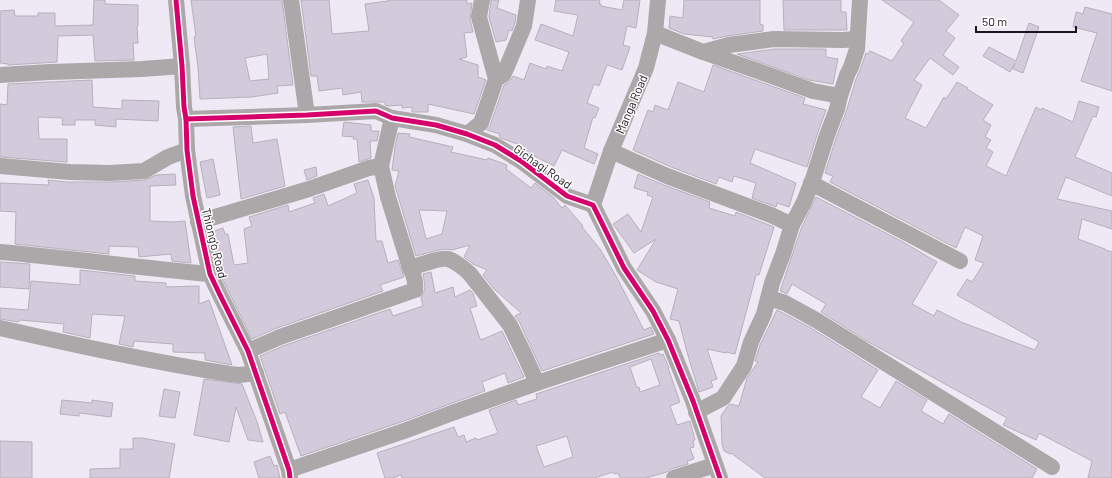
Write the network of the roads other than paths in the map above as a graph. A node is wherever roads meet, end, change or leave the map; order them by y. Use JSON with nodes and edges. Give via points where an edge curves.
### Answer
{"nodes":[{"id":1,"x":176,"y":0,"type":"edge"},
{"id":2,"x":291,"y":0,"type":"edge"},
{"id":3,"x":482,"y":0,"type":"edge"},
{"id":4,"x":528,"y":0,"type":"edge"},
{"id":5,"x":658,"y":0,"type":"edge"},
{"id":6,"x":860,"y":0,"type":"edge"},
{"id":7,"x":655,"y":33,"type":"junction"},
{"id":8,"x":857,"y":39,"type":"junction"},
{"id":9,"x":703,"y":52,"type":"junction"},
{"id":10,"x":182,"y":66,"type":"junction"},
{"id":11,"x":0,"y":75,"type":"edge"},
{"id":12,"x":496,"y":79,"type":"junction"},
{"id":13,"x":840,"y":96,"type":"junction"},
{"id":14,"x":307,"y":115,"type":"junction"},
{"id":15,"x":392,"y":118,"type":"junction"},
{"id":16,"x":186,"y":119,"type":"junction"},
{"id":17,"x":467,"y":134,"type":"junction"},
{"id":18,"x":187,"y":150,"type":"junction"},
{"id":19,"x":611,"y":150,"type":"junction"},
{"id":20,"x":0,"y":166,"type":"edge"},
{"id":21,"x":381,"y":166,"type":"junction"},
{"id":22,"x":812,"y":183,"type":"junction"},
{"id":23,"x":593,"y":205,"type":"junction"},
{"id":24,"x":198,"y":222,"type":"junction"},
{"id":25,"x":792,"y":225,"type":"junction"},
{"id":26,"x":0,"y":252,"type":"edge"},
{"id":27,"x":960,"y":261,"type":"dead end"},
{"id":28,"x":410,"y":268,"type":"junction"},
{"id":29,"x":210,"y":274,"type":"junction"},
{"id":30,"x":769,"y":298,"type":"junction"},
{"id":31,"x":0,"y":328,"type":"edge"},
{"id":32,"x":668,"y":340,"type":"junction"},
{"id":33,"x":248,"y":351,"type":"junction"},
{"id":34,"x":256,"y":373,"type":"junction"},
{"id":35,"x":537,"y":383,"type":"junction"},
{"id":36,"x":696,"y":412,"type":"junction"},
{"id":37,"x":1052,"y":467,"type":"dead end"},
{"id":38,"x":717,"y":471,"type":"edge"},
{"id":39,"x":290,"y":474,"type":"edge"},
{"id":40,"x":674,"y":478,"type":"edge"}],
"edges":[{"from":1,"to":10,"type":"street","name":"Thiong'o Road"},
{"from":2,"to":14,"type":"street"},
{"from":3,"to":12,"type":"street","via":[[479,17]]},
{"from":4,"to":12,"type":"street","via":[[524,26],[503,75]]},
{"from":5,"to":7,"type":"street","name":"Manga Road"},
{"from":6,"to":8,"type":"street"},
{"from":7,"to":9,"type":"street"},
{"from":7,"to":19,"type":"street","name":"Manga Road","via":[[646,68]]},
{"from":8,"to":9,"type":"street","via":[[774,39],[729,45]]},
{"from":8,"to":13,"type":"street","via":[[857,49]]},
{"from":9,"to":13,"type":"street","via":[[813,91]]},
{"from":10,"to":11,"type":"street"},
{"from":10,"to":16,"type":"street","name":"Thiong'o Road"},
{"from":12,"to":17,"type":"street","via":[[481,123]]},
{"from":13,"to":22,"type":"street"},
{"from":14,"to":15,"type":"street","name":"Gichagi Road","via":[[376,111]]},
{"from":14,"to":16,"type":"street","name":"Gichagi Road"},
{"from":15,"to":17,"type":"street","name":"Gichagi Road","via":[[436,125]]},
{"from":15,"to":21,"type":"street"},
{"from":16,"to":18,"type":"street","name":"Thiong'o Road"},
{"from":17,"to":23,"type":"street","name":"Gichagi Road","via":[[495,145],[521,161],[567,196]]},
{"from":18,"to":20,"type":"street","via":[[144,170],[110,173]]},
{"from":18,"to":24,"type":"street","name":"Thiong'o Road"},
{"from":19,"to":23,"type":"street","name":"Manga Road"},
{"from":19,"to":25,"type":"street","via":[[667,176]]},
{"from":21,"to":24,"type":"street"},
{"from":21,"to":28,"type":"street"},
{"from":22,"to":25,"type":"street"},
{"from":22,"to":27,"type":"street"},
{"from":23,"to":32,"type":"street","via":[[624,268],[653,311]]},
{"from":24,"to":29,"type":"street","name":"Thiong'o Road"},
{"from":25,"to":30,"type":"street"},
{"from":26,"to":29,"type":"street"},
{"from":28,"to":33,"type":"street","via":[[416,284],[415,290],[280,337]]},
{"from":28,"to":35,"type":"street","via":[[448,259],[470,274],[510,325]]},
{"from":29,"to":33,"type":"street","name":"Thiong'o Road"},
{"from":30,"to":36,"type":"street","via":[[744,366],[723,398]]},
{"from":30,"to":37,"type":"street","via":[[785,303],[816,320]]},
{"from":31,"to":34,"type":"street","via":[[152,361],[230,374]]},
{"from":32,"to":35,"type":"street"},
{"from":32,"to":36,"type":"street"},
{"from":33,"to":34,"type":"street","name":"Thiong'o Road"},
{"from":34,"to":39,"type":"street","name":"Thiong'o Road"},
{"from":35,"to":39,"type":"street"},
{"from":36,"to":38,"type":"street"},
{"from":38,"to":40,"type":"street"}]}
